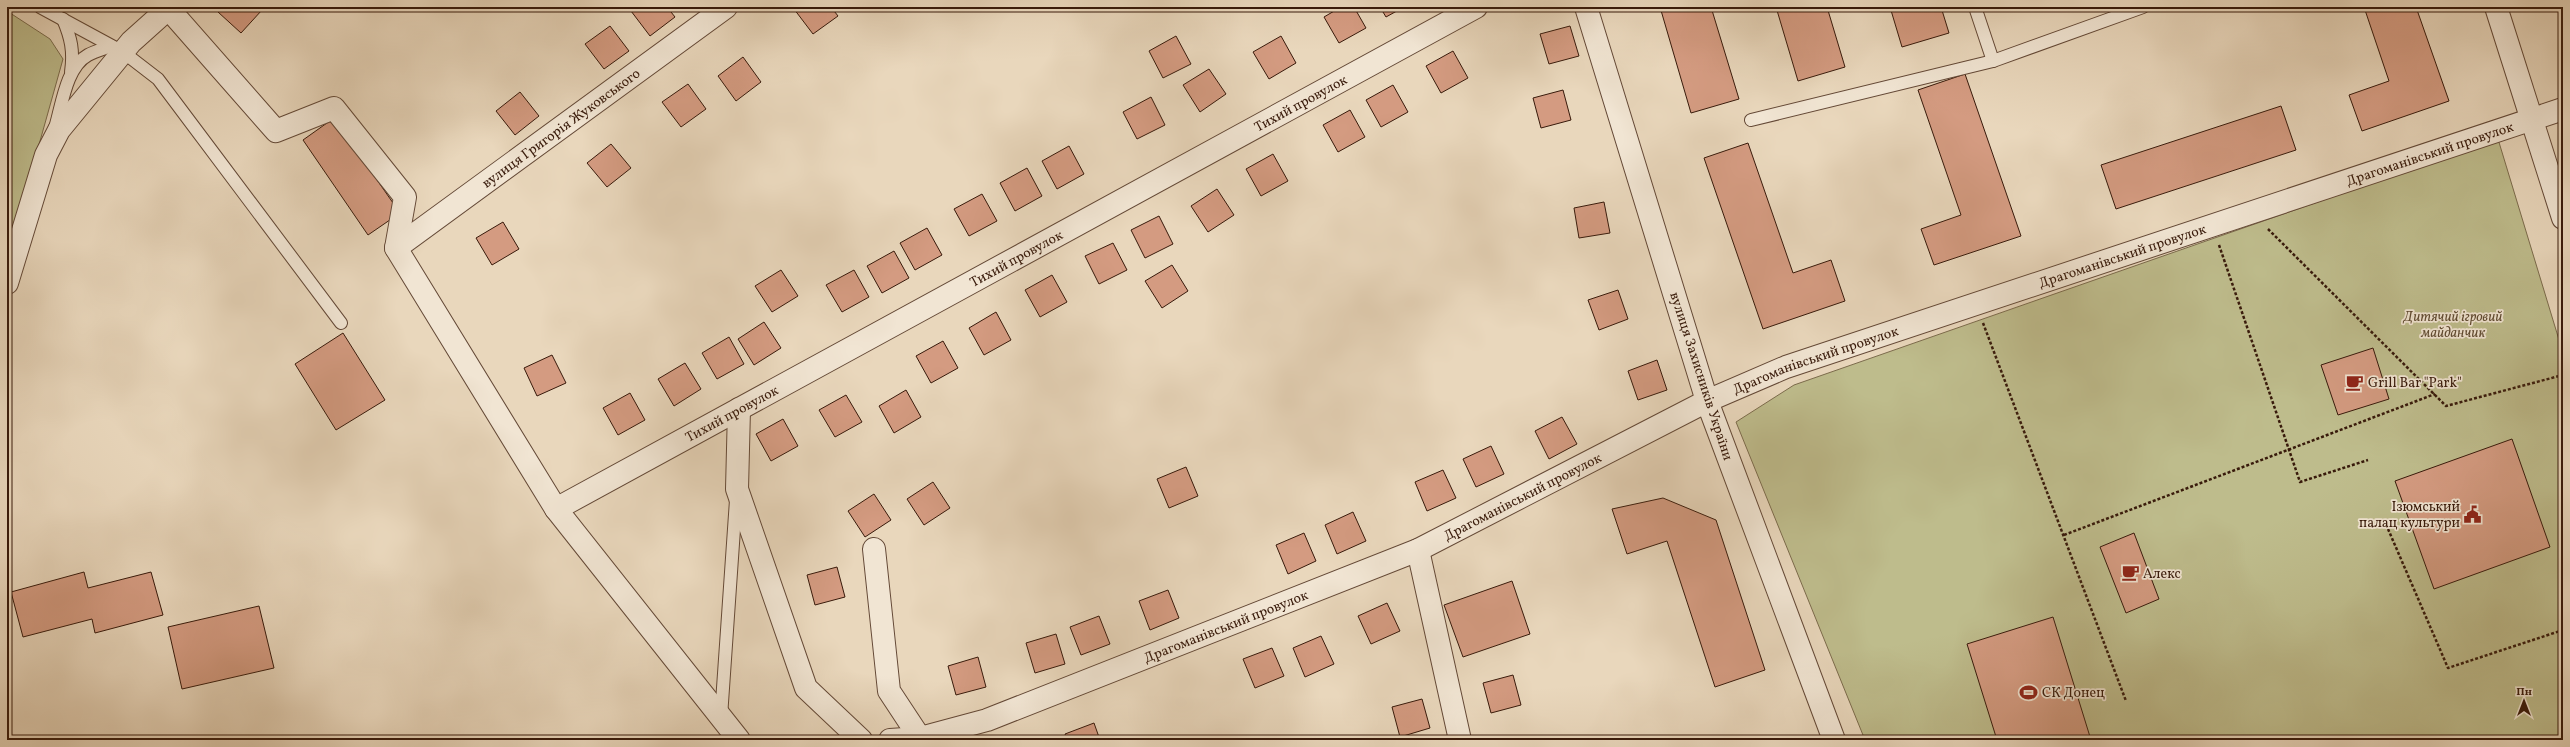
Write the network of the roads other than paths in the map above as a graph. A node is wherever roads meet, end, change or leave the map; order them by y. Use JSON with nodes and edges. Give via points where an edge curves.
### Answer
{"nodes":[{"id":1,"x":40,"y":7,"type":"edge"},
{"id":2,"x":726,"y":7,"type":"edge"},
{"id":3,"x":1476,"y":7,"type":"edge"},
{"id":4,"x":1586,"y":7,"type":"edge"},
{"id":5,"x":1975,"y":7,"type":"edge"},
{"id":6,"x":2143,"y":7,"type":"edge"},
{"id":7,"x":2496,"y":7,"type":"edge"},
{"id":8,"x":169,"y":8,"type":"edge"},
{"id":9,"x":62,"y":19,"type":"junction"},
{"id":10,"x":117,"y":49,"type":"junction"},
{"id":11,"x":1993,"y":62,"type":"junction"},
{"id":12,"x":71,"y":75,"type":"junction"},
{"id":13,"x":2563,"y":109,"type":"edge"},
{"id":14,"x":1751,"y":120,"type":"dead end"},
{"id":15,"x":2533,"y":120,"type":"junction"},
{"id":16,"x":48,"y":152,"type":"junction"},
{"id":17,"x":2563,"y":218,"type":"edge"},
{"id":18,"x":396,"y":248,"type":"junction"},
{"id":19,"x":7,"y":283,"type":"edge"},
{"id":20,"x":340,"y":323,"type":"dead end"},
{"id":21,"x":1707,"y":401,"type":"junction"},
{"id":22,"x":739,"y":409,"type":"junction"},
{"id":23,"x":737,"y":489,"type":"junction"},
{"id":24,"x":556,"y":509,"type":"junction"},
{"id":25,"x":874,"y":549,"type":"dead end"},
{"id":26,"x":1418,"y":550,"type":"junction"},
{"id":27,"x":721,"y":717,"type":"junction"},
{"id":28,"x":920,"y":738,"type":"junction"},
{"id":29,"x":739,"y":740,"type":"edge"},
{"id":30,"x":861,"y":740,"type":"edge"},
{"id":31,"x":890,"y":740,"type":"edge"},
{"id":32,"x":1460,"y":740,"type":"edge"},
{"id":33,"x":1834,"y":740,"type":"edge"}],
"edges":[{"from":1,"to":9,"type":"lane"},
{"from":2,"to":18,"type":"street","name":"вулиця Григорія Жуковського"},
{"from":3,"to":22,"type":"street","name":"Тихий провулок"},
{"from":4,"to":21,"type":"street","name":"вулиця Захисників України"},
{"from":5,"to":11,"type":"lane"},
{"from":6,"to":11,"type":"lane"},
{"from":7,"to":15,"type":"street"},
{"from":8,"to":10,"type":"street"},
{"from":8,"to":18,"type":"street","via":[[276,131],[334,108],[404,197]]},
{"from":9,"to":10,"type":"lane"},
{"from":9,"to":12,"type":"lane","via":[[72,41],[74,53]]},
{"from":10,"to":12,"type":"lane","via":[[87,55],[77,64]]},
{"from":10,"to":16,"type":"street","via":[[59,130]]},
{"from":10,"to":20,"type":"lane","via":[[158,79]]},
{"from":11,"to":14,"type":"lane"},
{"from":12,"to":16,"type":"lane"},
{"from":13,"to":15,"type":"street","name":"Драгоманівський провулок"},
{"from":15,"to":17,"type":"street"},
{"from":15,"to":21,"type":"street","name":"Драгоманівський провулок","via":[[1786,367]]},
{"from":16,"to":19,"type":"street"},
{"from":18,"to":24,"type":"street"},
{"from":21,"to":26,"type":"street","name":"Драгоманівський провулок"},
{"from":21,"to":33,"type":"street","name":"вулиця Захисників України"},
{"from":22,"to":23,"type":"street"},
{"from":22,"to":24,"type":"street","name":"Тихий провулок"},
{"from":23,"to":27,"type":"lane"},
{"from":23,"to":30,"type":"street","via":[[806,688]]},
{"from":24,"to":27,"type":"street"},
{"from":25,"to":28,"type":"street","via":[[889,691]]},
{"from":26,"to":28,"type":"street","name":"Драгоманівський провулок","via":[[987,720]]},
{"from":26,"to":32,"type":"street"},
{"from":27,"to":29,"type":"street"},
{"from":28,"to":31,"type":"street","name":"Драгоманівський провулок"}]}
